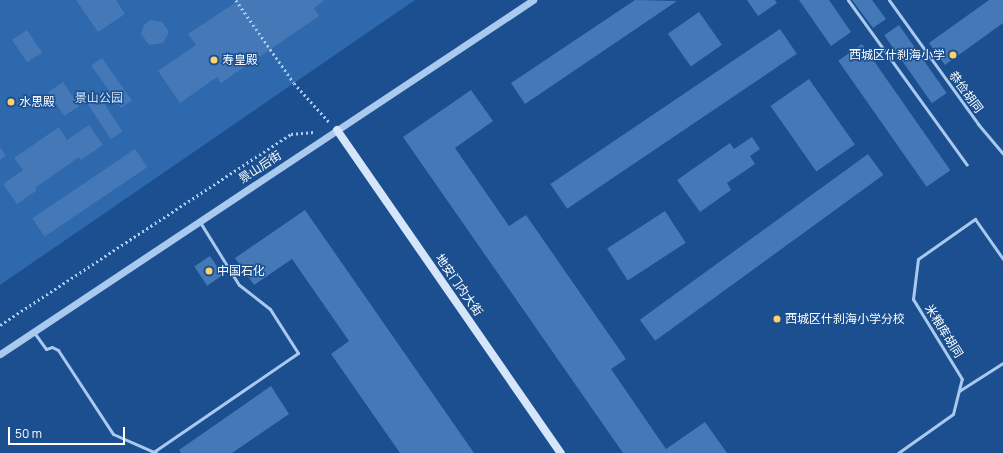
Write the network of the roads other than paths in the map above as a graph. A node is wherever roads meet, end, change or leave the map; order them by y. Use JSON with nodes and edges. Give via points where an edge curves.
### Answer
{"nodes":[{"id":1,"x":533,"y":0,"type":"edge"},
{"id":2,"x":848,"y":0,"type":"edge"},
{"id":3,"x":890,"y":0,"type":"edge"},
{"id":4,"x":337,"y":130,"type":"junction"},
{"id":5,"x":1003,"y":154,"type":"edge"},
{"id":6,"x":967,"y":165,"type":"dead end"},
{"id":7,"x":199,"y":221,"type":"junction"},
{"id":8,"x":1003,"y":259,"type":"edge"},
{"id":9,"x":33,"y":331,"type":"junction"},
{"id":10,"x":0,"y":354,"type":"edge"},
{"id":11,"x":1003,"y":363,"type":"edge"},
{"id":12,"x":959,"y":391,"type":"junction"},
{"id":13,"x":154,"y":453,"type":"edge"},
{"id":14,"x":561,"y":453,"type":"edge"},
{"id":15,"x":898,"y":453,"type":"edge"}],
"edges":[{"from":1,"to":4,"type":"street","name":"景山后街"},
{"from":2,"to":6,"type":"lane"},
{"from":3,"to":5,"type":"lane","name":"恭俭胡同","via":[[978,124]]},
{"from":4,"to":7,"type":"street","name":"景山后街"},
{"from":4,"to":14,"type":"main road","name":"地安门内大街"},
{"from":7,"to":9,"type":"street","name":"景山后街"},
{"from":7,"to":13,"type":"lane","via":[[239,285],[270,309],[298,353]]},
{"from":8,"to":12,"type":"lane","name":"米粮库胡同","via":[[975,219],[918,259],[913,299],[962,379]]},
{"from":9,"to":10,"type":"street","name":"景山后街"},
{"from":9,"to":13,"type":"lane","via":[[46,349],[52,347],[58,350],[113,434]]},
{"from":11,"to":12,"type":"lane"},
{"from":12,"to":15,"type":"lane","name":"米粮库胡同","via":[[954,414]]}]}
